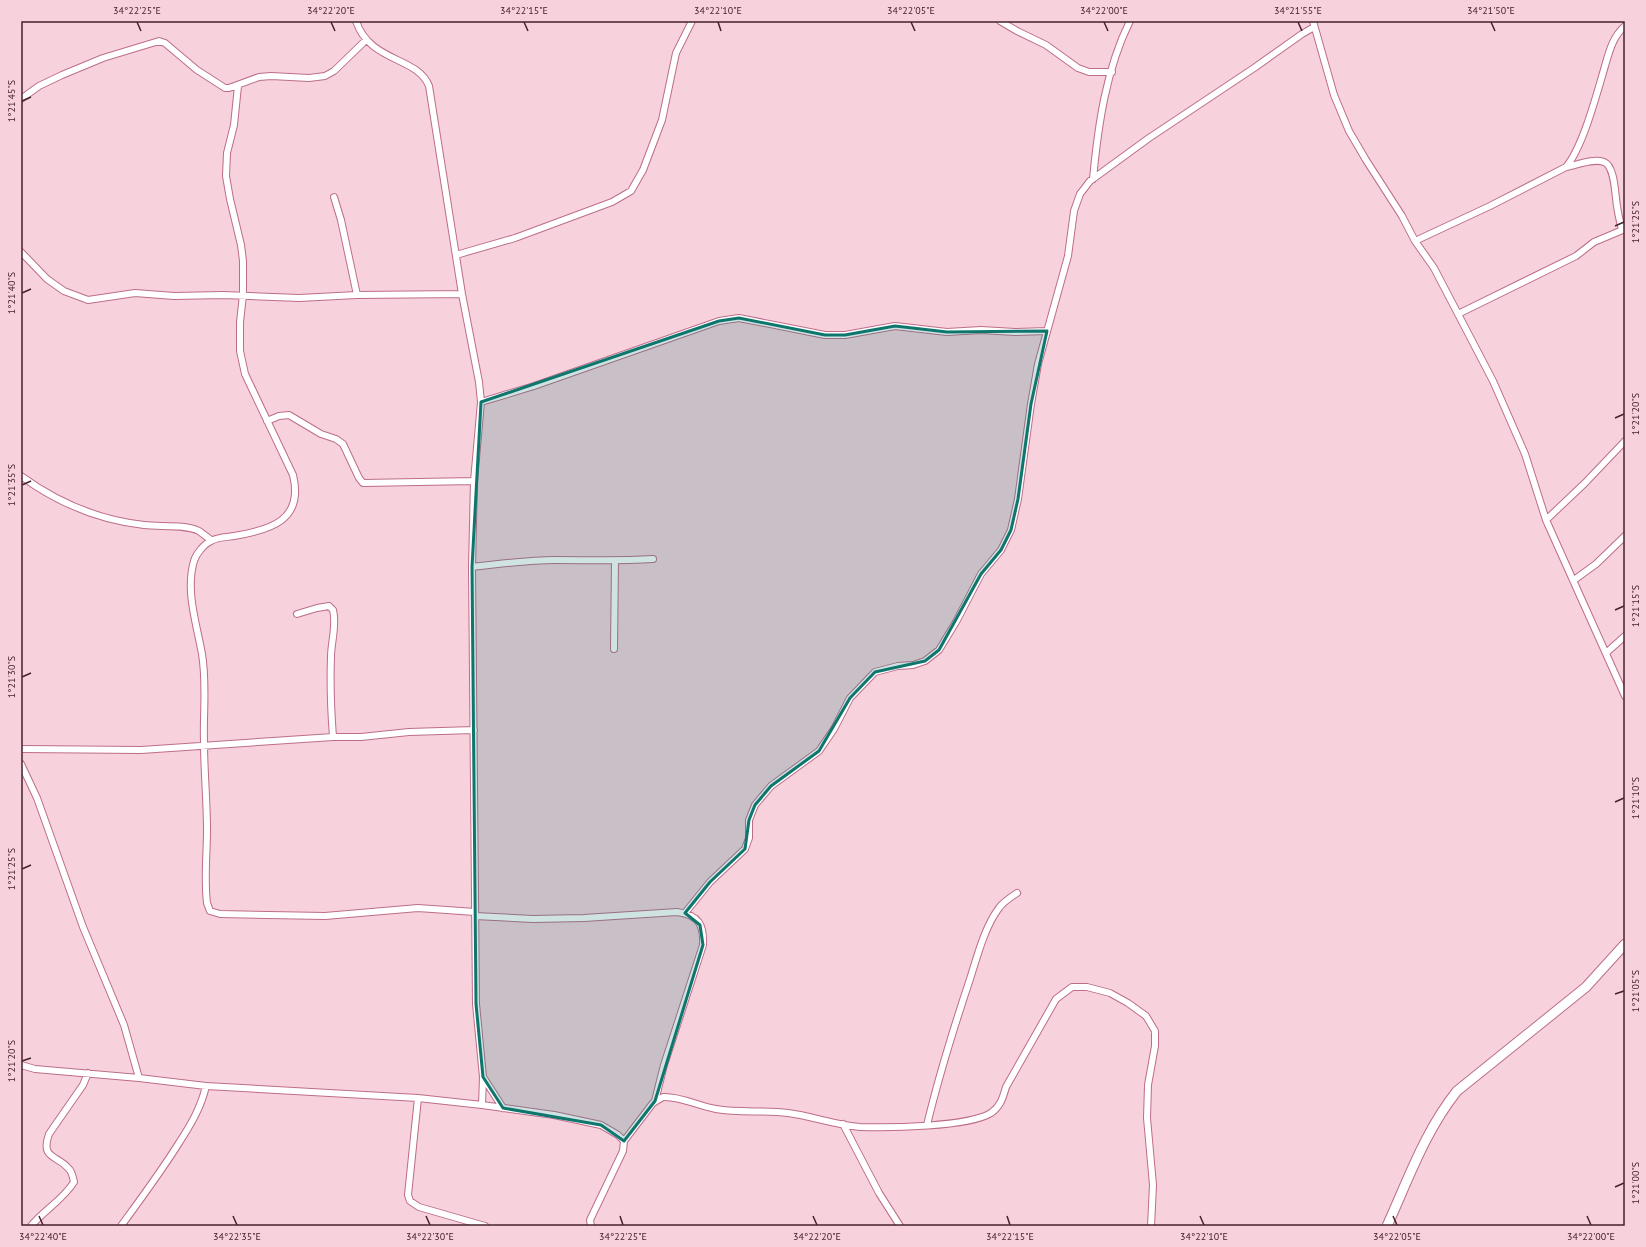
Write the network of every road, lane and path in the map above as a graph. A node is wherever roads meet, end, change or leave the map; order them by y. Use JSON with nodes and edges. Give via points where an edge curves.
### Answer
{"nodes":[{"id":1,"x":356,"y":21,"type":"edge"},
{"id":2,"x":692,"y":21,"type":"edge"},
{"id":3,"x":1000,"y":21,"type":"edge"},
{"id":4,"x":1130,"y":21,"type":"edge"},
{"id":5,"x":1313,"y":24,"type":"edge"},
{"id":6,"x":1625,"y":26,"type":"edge"},
{"id":7,"x":366,"y":40,"type":"junction"},
{"id":8,"x":1112,"y":72,"type":"junction"},
{"id":9,"x":238,"y":86,"type":"junction"},
{"id":10,"x":21,"y":99,"type":"edge"},
{"id":11,"x":1566,"y":167,"type":"junction"},
{"id":12,"x":1093,"y":179,"type":"junction"},
{"id":13,"x":334,"y":198,"type":"dead end"},
{"id":14,"x":1623,"y":230,"type":"edge"},
{"id":15,"x":1415,"y":241,"type":"junction"},
{"id":16,"x":21,"y":252,"type":"edge"},
{"id":17,"x":456,"y":255,"type":"junction"},
{"id":18,"x":462,"y":294,"type":"junction"},
{"id":19,"x":243,"y":295,"type":"junction"},
{"id":20,"x":357,"y":295,"type":"junction"},
{"id":21,"x":1458,"y":314,"type":"junction"},
{"id":22,"x":1047,"y":331,"type":"junction"},
{"id":23,"x":481,"y":402,"type":"junction"},
{"id":24,"x":267,"y":420,"type":"junction"},
{"id":25,"x":1625,"y":442,"type":"edge"},
{"id":26,"x":21,"y":476,"type":"edge"},
{"id":27,"x":474,"y":481,"type":"junction"},
{"id":28,"x":1546,"y":520,"type":"junction"},
{"id":29,"x":1625,"y":536,"type":"edge"},
{"id":30,"x":211,"y":540,"type":"junction"},
{"id":31,"x":653,"y":559,"type":"dead end"},
{"id":32,"x":615,"y":561,"type":"junction"},
{"id":33,"x":472,"y":567,"type":"junction"},
{"id":34,"x":1574,"y":580,"type":"junction"},
{"id":35,"x":297,"y":614,"type":"dead end"},
{"id":36,"x":1625,"y":636,"type":"edge"},
{"id":37,"x":614,"y":649,"type":"dead end"},
{"id":38,"x":1606,"y":653,"type":"junction"},
{"id":39,"x":1625,"y":696,"type":"edge"},
{"id":40,"x":474,"y":730,"type":"junction"},
{"id":41,"x":333,"y":737,"type":"junction"},
{"id":42,"x":204,"y":745,"type":"junction"},
{"id":43,"x":21,"y":749,"type":"edge"},
{"id":44,"x":21,"y":764,"type":"edge"},
{"id":45,"x":1017,"y":893,"type":"dead end"},
{"id":46,"x":685,"y":913,"type":"junction"},
{"id":47,"x":475,"y":914,"type":"junction"},
{"id":48,"x":1625,"y":944,"type":"edge"},
{"id":49,"x":21,"y":1065,"type":"edge"},
{"id":50,"x":88,"y":1073,"type":"junction"},
{"id":51,"x":483,"y":1077,"type":"junction"},
{"id":52,"x":139,"y":1078,"type":"junction"},
{"id":53,"x":206,"y":1086,"type":"junction"},
{"id":54,"x":418,"y":1098,"type":"junction"},
{"id":55,"x":655,"y":1101,"type":"junction"},
{"id":56,"x":482,"y":1105,"type":"junction"},
{"id":57,"x":503,"y":1108,"type":"junction"},
{"id":58,"x":843,"y":1124,"type":"junction"},
{"id":59,"x":927,"y":1125,"type":"junction"},
{"id":60,"x":624,"y":1142,"type":"junction"},
{"id":61,"x":31,"y":1226,"type":"edge"},
{"id":62,"x":121,"y":1226,"type":"edge"},
{"id":63,"x":485,"y":1226,"type":"edge"},
{"id":64,"x":591,"y":1226,"type":"edge"},
{"id":65,"x":900,"y":1226,"type":"edge"},
{"id":66,"x":1150,"y":1226,"type":"edge"},
{"id":67,"x":1387,"y":1226,"type":"edge"}],
"edges":[{"from":1,"to":7,"type":"street"},
{"from":2,"to":17,"type":"street","via":[[676,53],[662,120],[643,170],[631,191],[612,202],[515,238]]},
{"from":3,"to":8,"type":"street","via":[[1046,45],[1078,68],[1089,72]]},
{"from":4,"to":8,"type":"street"},
{"from":5,"to":12,"type":"street"},
{"from":5,"to":15,"type":"street","via":[[1334,95],[1349,131]]},
{"from":6,"to":11,"type":"street","via":[[1617,34],[1610,50],[1584,130]]},
{"from":7,"to":9,"type":"street","via":[[334,71],[325,76],[258,77]]},
{"from":7,"to":17,"type":"street","via":[[378,51],[426,77]]},
{"from":8,"to":12,"type":"street","via":[[1099,132]]},
{"from":9,"to":10,"type":"street","via":[[225,88],[197,70],[166,43],[158,42],[103,58],[69,72],[39,86]]},
{"from":9,"to":19,"type":"street","via":[[234,125],[227,153],[226,176],[243,256]]},
{"from":11,"to":14,"type":"street","via":[[1593,161],[1605,162],[1615,187]]},
{"from":11,"to":15,"type":"street"},
{"from":12,"to":22,"type":"street","via":[[1080,194],[1074,211],[1068,256]]},
{"from":13,"to":20,"type":"street","via":[[342,220]]},
{"from":14,"to":21,"type":"street","via":[[1594,242],[1576,256]]},
{"from":15,"to":21,"type":"street","via":[[1434,268]]},
{"from":16,"to":19,"type":"street","via":[[47,279],[64,291],[88,300],[135,294]]},
{"from":17,"to":18,"type":"street"},
{"from":18,"to":20,"type":"street"},
{"from":18,"to":23,"type":"street"},
{"from":19,"to":20,"type":"street","via":[[299,298]]},
{"from":19,"to":24,"type":"street","via":[[240,351],[245,374]]},
{"from":21,"to":28,"type":"street","via":[[1512,423],[1525,454]]},
{"from":22,"to":23,"type":"street","via":[[947,332],[895,326],[845,335],[825,335],[739,318],[719,320],[534,386]]},
{"from":22,"to":46,"type":"street","via":[[1038,364],[1011,530],[1001,550],[981,574],[947,638],[939,650],[925,661],[875,672],[850,698],[819,751],[771,786],[755,805],[749,820],[749,838],[745,849],[710,882]]},
{"from":23,"to":27,"type":"street"},
{"from":24,"to":27,"type":"street","via":[[290,415],[321,434],[336,438],[343,444],[363,483]]},
{"from":24,"to":30,"type":"street","via":[[293,475],[296,489],[292,508],[279,522],[257,532]]},
{"from":25,"to":28,"type":"street"},
{"from":26,"to":30,"type":"street","via":[[77,509],[144,525],[198,531]]},
{"from":27,"to":33,"type":"street"},
{"from":28,"to":34,"type":"street"},
{"from":29,"to":34,"type":"street","via":[[1596,564]]},
{"from":30,"to":42,"type":"street","via":[[194,560],[191,577],[191,592],[202,656]]},
{"from":31,"to":32,"type":"street"},
{"from":32,"to":33,"type":"street","via":[[553,560]]},
{"from":32,"to":37,"type":"street"},
{"from":33,"to":40,"type":"street"},
{"from":34,"to":38,"type":"street"},
{"from":35,"to":41,"type":"street","via":[[329,606],[333,610]]},
{"from":36,"to":38,"type":"street"},
{"from":38,"to":39,"type":"street"},
{"from":40,"to":41,"type":"street"},
{"from":40,"to":47,"type":"street"},
{"from":41,"to":42,"type":"street"},
{"from":42,"to":43,"type":"street","via":[[141,750]]},
{"from":42,"to":47,"type":"street","via":[[206,896],[210,911],[325,916],[418,908]]},
{"from":44,"to":52,"type":"street","via":[[124,1025]]},
{"from":45,"to":59,"type":"street","via":[[999,907],[982,944],[937,1081]]},
{"from":46,"to":47,"type":"street","via":[[533,919]]},
{"from":46,"to":55,"type":"street","via":[[694,917],[700,925],[703,945]]},
{"from":47,"to":51,"type":"street","via":[[476,1004]]},
{"from":48,"to":67,"type":"main road","via":[[1586,987],[1457,1092],[1430,1130]]},
{"from":49,"to":50,"type":"street","via":[[35,1069]]},
{"from":50,"to":52,"type":"street"},
{"from":50,"to":61,"type":"street","via":[[46,1142],[50,1155],[65,1164],[74,1182],[69,1191]]},
{"from":51,"to":56,"type":"street"},
{"from":51,"to":57,"type":"street"},
{"from":52,"to":53,"type":"street"},
{"from":53,"to":54,"type":"street"},
{"from":53,"to":62,"type":"street","via":[[203,1101],[193,1122]]},
{"from":54,"to":56,"type":"street"},
{"from":54,"to":63,"type":"street","via":[[408,1195],[410,1201],[419,1207]]},
{"from":55,"to":58,"type":"street","via":[[666,1096],[715,1109],[789,1113]]},
{"from":55,"to":60,"type":"street"},
{"from":56,"to":57,"type":"street"},
{"from":57,"to":60,"type":"street","via":[[600,1125],[618,1135]]},
{"from":58,"to":59,"type":"street","via":[[866,1127]]},
{"from":58,"to":65,"type":"street","via":[[879,1193]]},
{"from":59,"to":66,"type":"street","via":[[976,1119],[998,1107],[1006,1087],[1056,999],[1064,991],[1072,987],[1087,987],[1110,993],[1146,1016],[1155,1031],[1147,1118],[1153,1184]]},
{"from":60,"to":64,"type":"street","via":[[623,1151],[590,1220]]}]}
